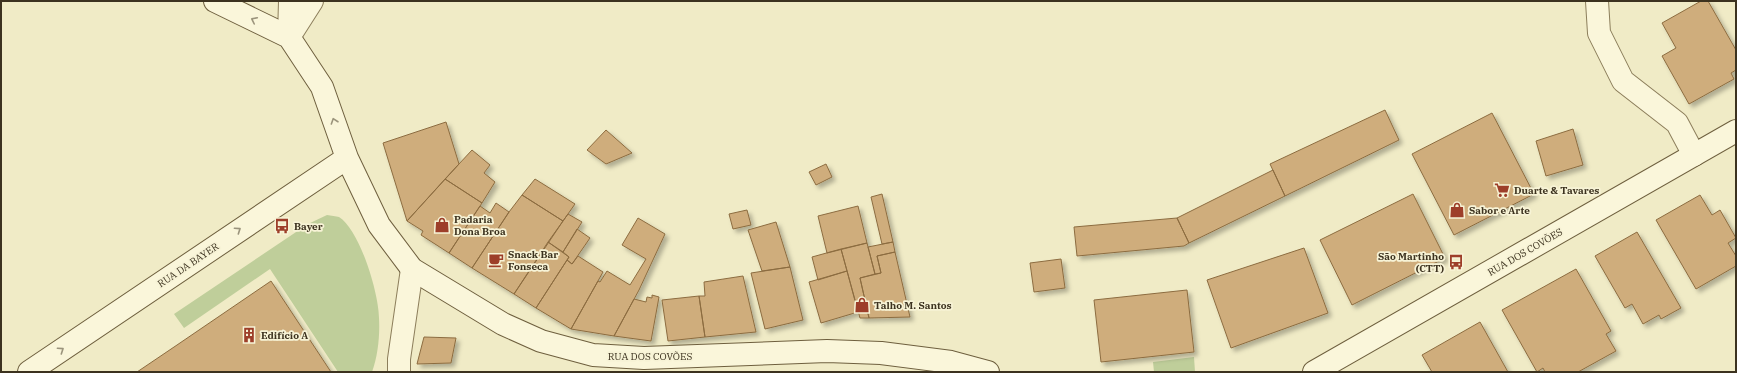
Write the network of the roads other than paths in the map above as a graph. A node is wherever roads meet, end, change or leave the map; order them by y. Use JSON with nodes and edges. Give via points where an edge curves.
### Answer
{"nodes":[{"id":1,"x":215,"y":1,"type":"edge"},
{"id":2,"x":290,"y":1,"type":"edge"},
{"id":3,"x":312,"y":1,"type":"edge"},
{"id":4,"x":1597,"y":1,"type":"edge"},
{"id":5,"x":289,"y":37,"type":"junction"},
{"id":6,"x":1736,"y":131,"type":"edge"},
{"id":7,"x":1694,"y":155,"type":"junction"},
{"id":8,"x":347,"y":158,"type":"junction"},
{"id":9,"x":412,"y":269,"type":"junction"},
{"id":10,"x":29,"y":372,"type":"edge"},
{"id":11,"x":399,"y":372,"type":"edge"},
{"id":12,"x":988,"y":372,"type":"edge"},
{"id":13,"x":1314,"y":372,"type":"edge"}],
"edges":[{"from":5,"to":1,"type":"street","one_way":true},
{"from":2,"to":5,"type":"street"},
{"from":3,"to":5,"type":"street"},
{"from":4,"to":7,"type":"street","via":[[1599,33],[1623,81],[1677,123]]},
{"from":8,"to":5,"type":"street","name":"RUA DOS COVÕES","one_way":true,"via":[[322,87]]},
{"from":6,"to":7,"type":"street","name":"RUA DOS COVÕES"},
{"from":7,"to":13,"type":"street","name":"RUA DOS COVÕES"},
{"from":8,"to":9,"type":"street","name":"RUA DOS COVÕES","via":[[379,225]]},
{"from":10,"to":8,"type":"street","name":"RUA DA BAYER","one_way":true},
{"from":9,"to":11,"type":"street"},
{"from":9,"to":12,"type":"street","name":"RUA DOS COVÕES","via":[[503,324],[541,341],[593,355],[644,358],[827,350],[881,353],[950,362]]}]}
